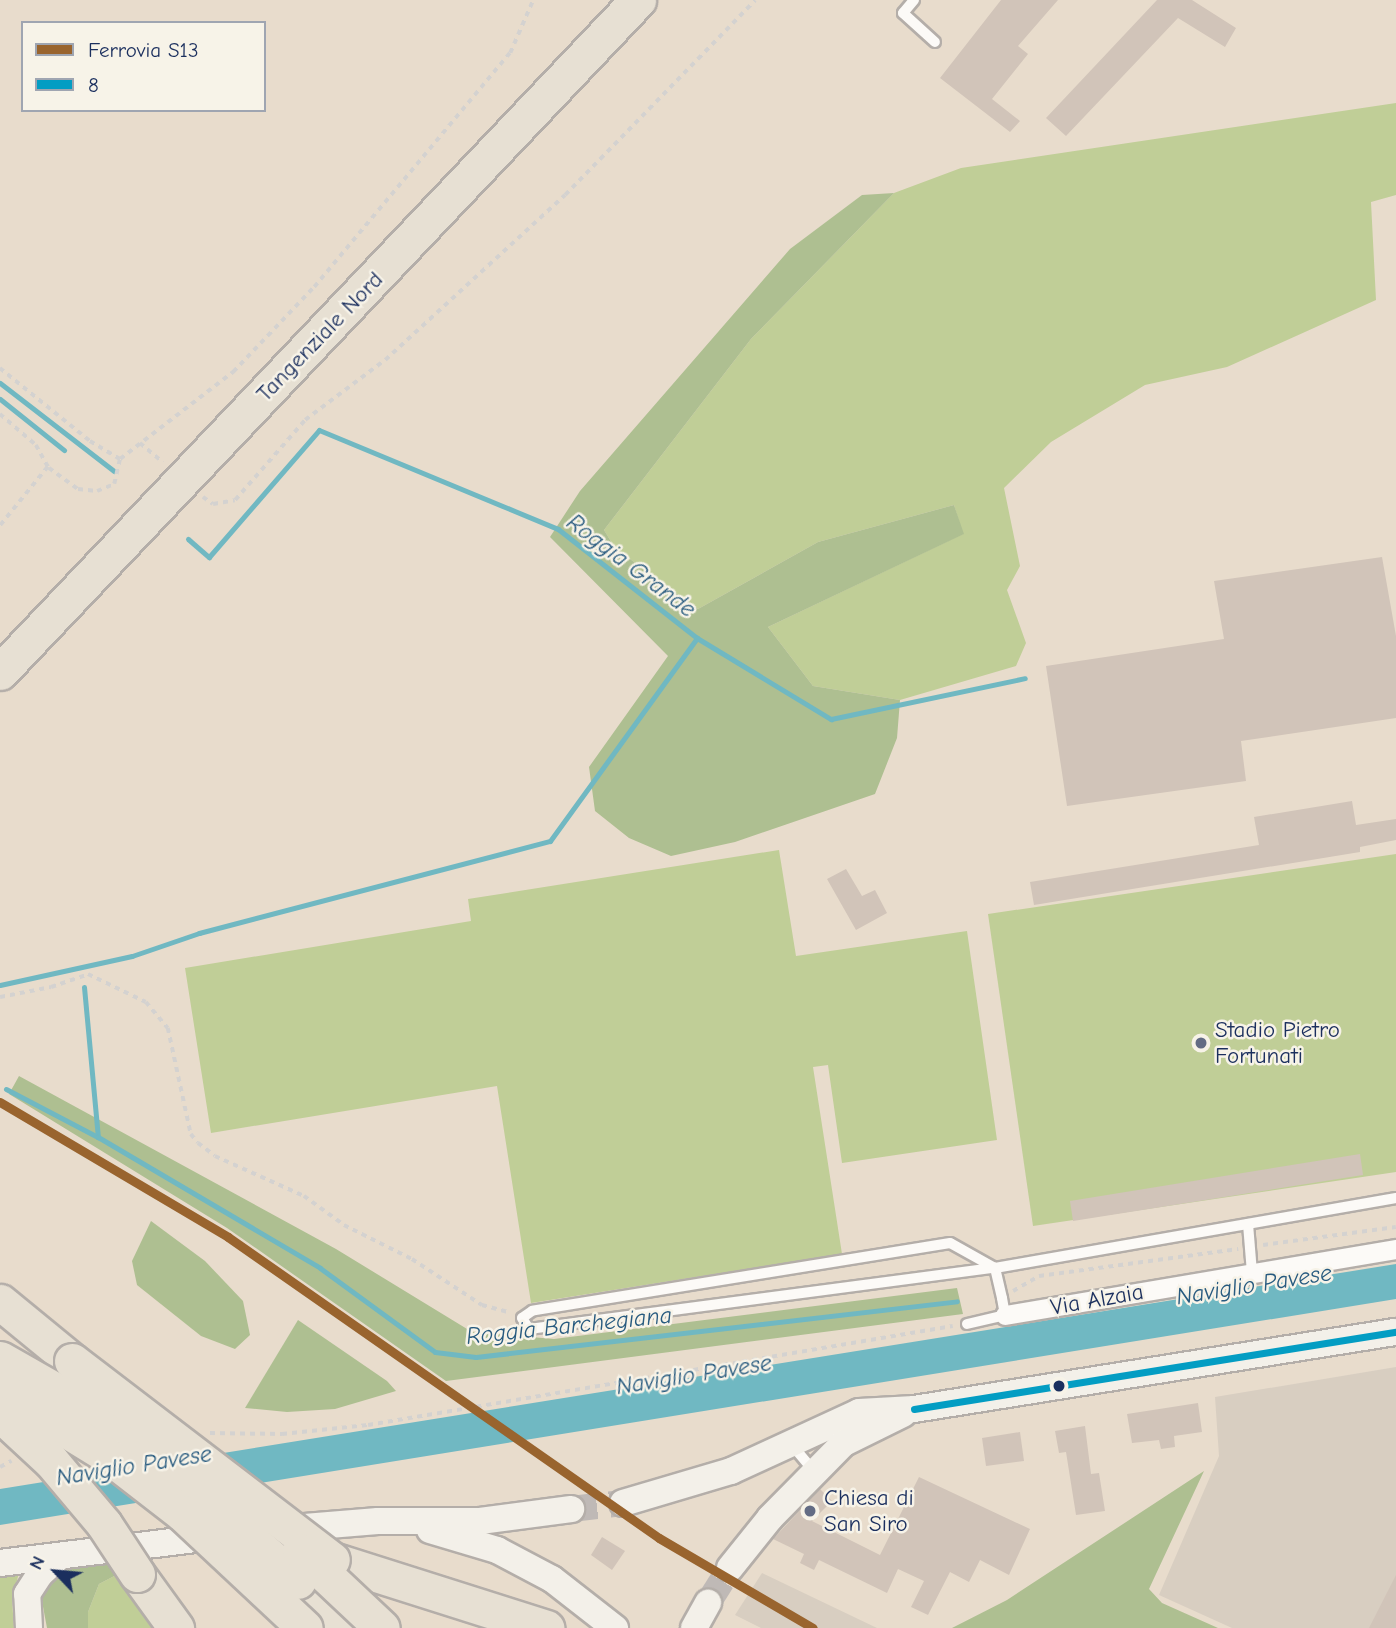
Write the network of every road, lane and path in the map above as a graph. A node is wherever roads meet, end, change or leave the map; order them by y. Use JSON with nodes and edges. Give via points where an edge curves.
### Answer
{"nodes":[{"id":1,"x":533,"y":0,"type":"edge"},
{"id":2,"x":638,"y":0,"type":"edge"},
{"id":3,"x":755,"y":0,"type":"edge"},
{"id":4,"x":914,"y":0,"type":"edge"},
{"id":5,"x":935,"y":42,"type":"dead end"},
{"id":6,"x":0,"y":368,"type":"edge"},
{"id":7,"x":0,"y":414,"type":"edge"},
{"id":8,"x":140,"y":443,"type":"junction"},
{"id":9,"x":120,"y":459,"type":"junction"},
{"id":10,"x":165,"y":463,"type":"dead end"},
{"id":11,"x":48,"y":467,"type":"junction"},
{"id":12,"x":195,"y":492,"type":"dead end"},
{"id":13,"x":0,"y":526,"type":"edge"},
{"id":14,"x":0,"y":672,"type":"edge"},
{"id":15,"x":0,"y":997,"type":"edge"},
{"id":16,"x":1396,"y":1198,"type":"edge"},
{"id":17,"x":1248,"y":1224,"type":"junction"},
{"id":18,"x":1396,"y":1227,"type":"edge"},
{"id":19,"x":1250,"y":1247,"type":"junction"},
{"id":20,"x":1396,"y":1249,"type":"edge"},
{"id":21,"x":995,"y":1268,"type":"junction"},
{"id":22,"x":1252,"y":1273,"type":"junction"},
{"id":23,"x":0,"y":1302,"type":"edge"},
{"id":24,"x":1003,"y":1307,"type":"junction"},
{"id":25,"x":522,"y":1318,"type":"junction"},
{"id":26,"x":0,"y":1321,"type":"edge"},
{"id":27,"x":967,"y":1324,"type":"joint"},
{"id":28,"x":1396,"y":1332,"type":"edge"},
{"id":29,"x":0,"y":1359,"type":"edge"},
{"id":30,"x":72,"y":1361,"type":"junction"},
{"id":31,"x":0,"y":1388,"type":"edge"},
{"id":32,"x":914,"y":1409,"type":"junction"},
{"id":33,"x":0,"y":1414,"type":"edge"},
{"id":34,"x":201,"y":1433,"type":"dead end"},
{"id":35,"x":789,"y":1442,"type":"junction"},
{"id":36,"x":19,"y":1457,"type":"dead end"},
{"id":37,"x":0,"y":1466,"type":"edge"},
{"id":38,"x":816,"y":1472,"type":"junction"},
{"id":39,"x":242,"y":1490,"type":"junction"},
{"id":40,"x":623,"y":1503,"type":"tunnel mouth"},
{"id":41,"x":571,"y":1509,"type":"tunnel mouth"},
{"id":42,"x":378,"y":1521,"type":"junction"},
{"id":43,"x":60,"y":1556,"type":"junction"},
{"id":44,"x":0,"y":1563,"type":"edge"},
{"id":45,"x":730,"y":1568,"type":"tunnel mouth"},
{"id":46,"x":708,"y":1604,"type":"tunnel mouth"},
{"id":47,"x":29,"y":1628,"type":"edge"},
{"id":48,"x":176,"y":1628,"type":"edge"},
{"id":49,"x":305,"y":1628,"type":"edge"},
{"id":50,"x":342,"y":1628,"type":"edge"},
{"id":51,"x":382,"y":1628,"type":"edge"},
{"id":52,"x":547,"y":1628,"type":"edge"},
{"id":53,"x":614,"y":1628,"type":"edge"},
{"id":54,"x":694,"y":1628,"type":"edge"}],
"edges":[{"from":1,"to":8,"type":"path","via":[[510,53],[314,287],[233,372]]},
{"from":2,"to":14,"type":"highway","name":"Tangenziale Nord"},
{"from":3,"to":12,"type":"path","via":[[565,195],[385,360],[305,421],[235,500],[213,504]]},
{"from":4,"to":5,"type":"lane","via":[[902,13]]},
{"from":6,"to":9,"type":"path","via":[[90,441]]},
{"from":7,"to":11,"type":"path","via":[[36,445]]},
{"from":8,"to":9,"type":"path"},
{"from":8,"to":10,"type":"path"},
{"from":9,"to":11,"type":"path","via":[[114,485],[97,491],[78,489]]},
{"from":11,"to":13,"type":"path"},
{"from":15,"to":25,"type":"path","via":[[88,974],[145,1002],[168,1028],[191,1134],[198,1143],[215,1156],[304,1196],[344,1225],[412,1259],[482,1306]]},
{"from":16,"to":17,"type":"lane"},
{"from":17,"to":19,"type":"lane"},
{"from":17,"to":21,"type":"lane"},
{"from":18,"to":19,"type":"path"},
{"from":19,"to":22,"type":"lane"},
{"from":19,"to":24,"type":"path","via":[[1039,1276]]},
{"from":20,"to":22,"type":"street","name":"Via Alzaia"},
{"from":21,"to":24,"type":"lane"},
{"from":21,"to":25,"type":"lane","via":[[529,1329]]},
{"from":21,"to":25,"type":"lane","via":[[950,1243],[532,1311]]},
{"from":22,"to":24,"type":"street","name":"Via Alzaia"},
{"from":23,"to":30,"type":"highway"},
{"from":24,"to":27,"type":"lane"},
{"from":26,"to":30,"type":"highway"},
{"from":27,"to":34,"type":"path","via":[[368,1425],[282,1434]]},
{"from":28,"to":32,"type":"street"},
{"from":29,"to":50,"type":"highway","bridge":true,"via":[[83,1407],[173,1473],[265,1550]]},
{"from":30,"to":39,"type":"highway","bridge":true},
{"from":31,"to":49,"type":"highway","bridge":true,"via":[[107,1455],[182,1513]]},
{"from":32,"to":35,"type":"street","via":[[859,1412]]},
{"from":32,"to":38,"type":"street","via":[[844,1443]]},
{"from":33,"to":48,"type":"highway","bridge":true,"via":[[51,1461],[104,1524]]},
{"from":35,"to":38,"type":"lane"},
{"from":35,"to":40,"type":"street","via":[[731,1471]]},
{"from":36,"to":37,"type":"path"},
{"from":38,"to":45,"type":"street","via":[[769,1518]]},
{"from":39,"to":51,"type":"highway","bridge":true,"via":[[260,1513]]},
{"from":39,"to":52,"type":"highway","bridge":true,"via":[[332,1560]]},
{"from":41,"to":42,"type":"street","via":[[480,1521]]},
{"from":42,"to":43,"type":"street"},
{"from":42,"to":53,"type":"street","via":[[441,1532],[497,1550],[552,1578]]},
{"from":43,"to":44,"type":"street"},
{"from":43,"to":47,"type":"street","via":[[27,1594]]},
{"from":46,"to":54,"type":"street"}]}
